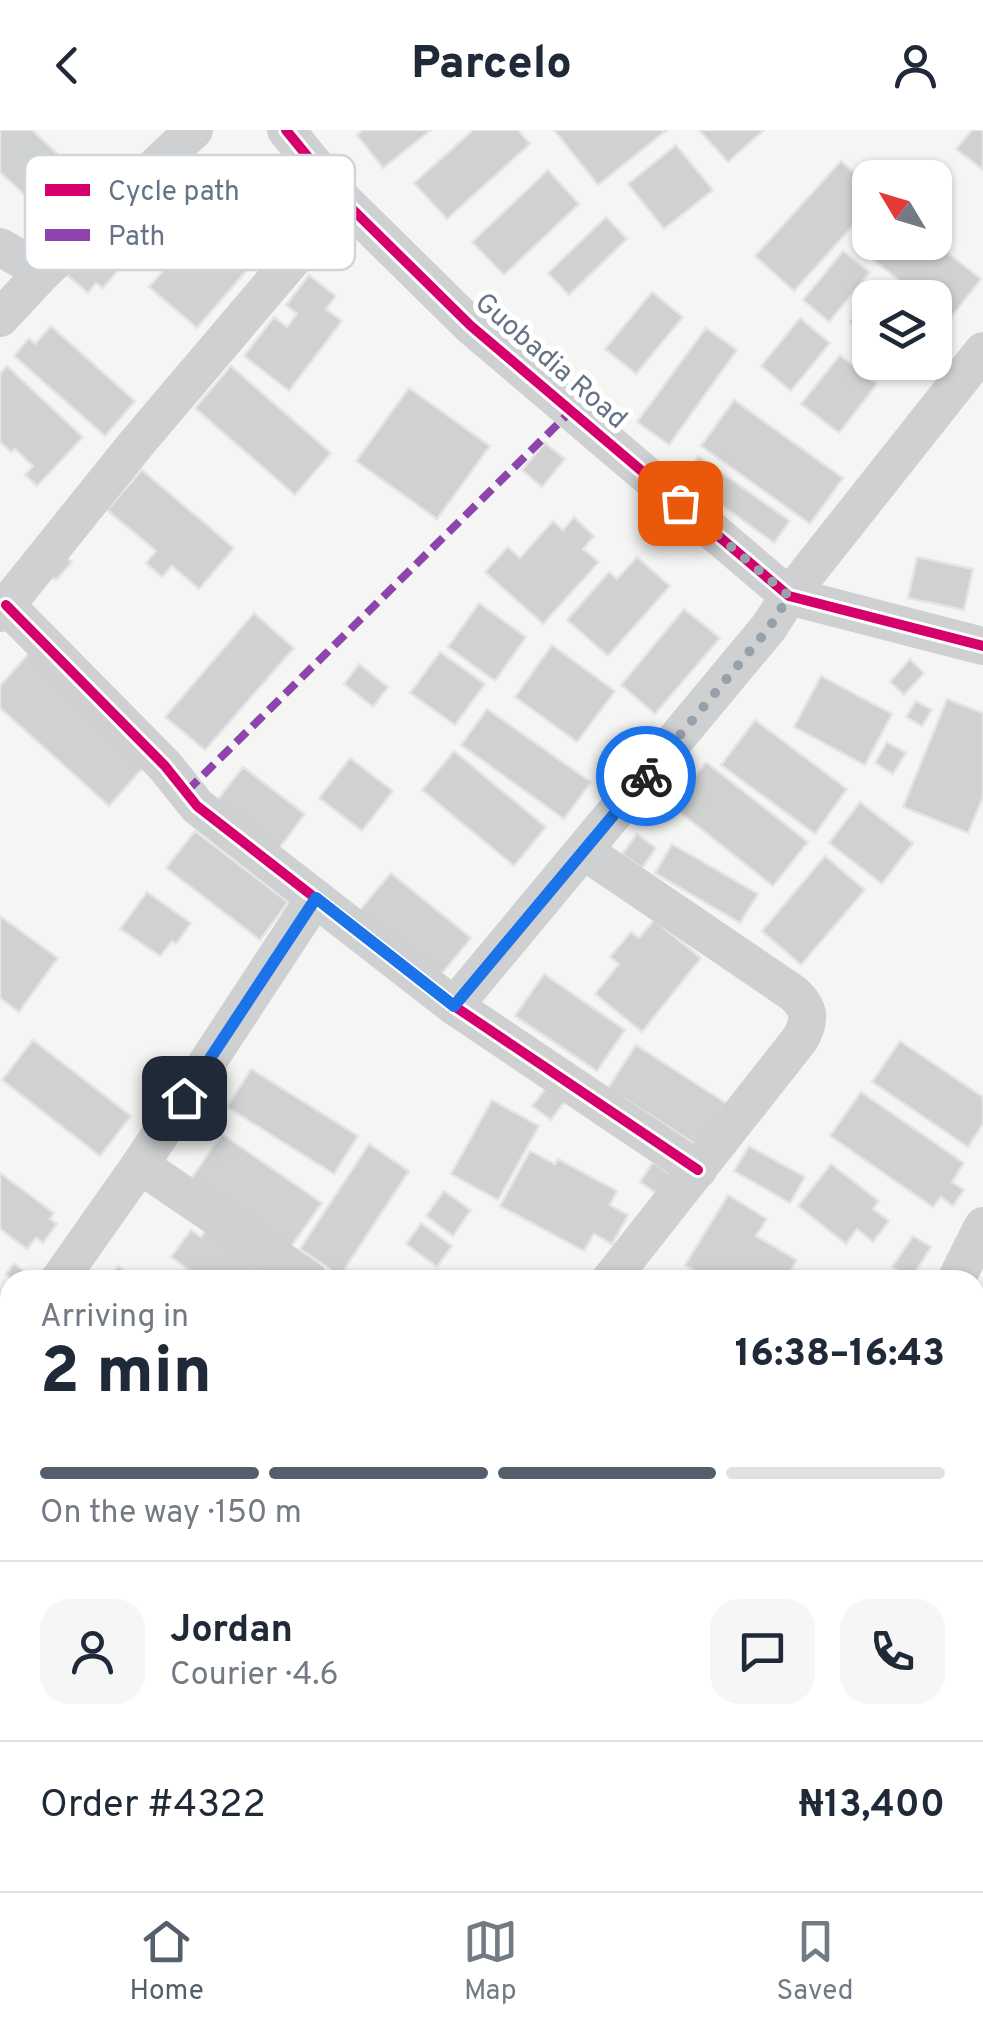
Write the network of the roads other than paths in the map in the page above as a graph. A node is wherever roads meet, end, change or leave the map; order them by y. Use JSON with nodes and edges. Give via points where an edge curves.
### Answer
{"nodes":[{"id":1,"x":194,"y":130,"type":"edge"},
{"id":2,"x":286,"y":130,"type":"edge"},
{"id":3,"x":167,"y":155,"type":"edge"},
{"id":4,"x":306,"y":155,"type":"edge"},
{"id":5,"x":355,"y":213,"type":"edge"},
{"id":6,"x":0,"y":247,"type":"edge"},
{"id":7,"x":25,"y":262,"type":"edge"},
{"id":8,"x":40,"y":270,"type":"edge"},
{"id":9,"x":283,"y":270,"type":"edge"},
{"id":10,"x":43,"y":272,"type":"joint"},
{"id":11,"x":0,"y":318,"type":"edge"},
{"id":12,"x":983,"y":351,"type":"edge"},
{"id":13,"x":789,"y":596,"type":"junction"},
{"id":14,"x":3,"y":609,"type":"edge"},
{"id":15,"x":983,"y":646,"type":"edge"},
{"id":16,"x":584,"y":851,"type":"junction"},
{"id":17,"x":316,"y":898,"type":"junction"},
{"id":18,"x":454,"y":1006,"type":"junction"},
{"id":19,"x":140,"y":1164,"type":"junction"},
{"id":20,"x":698,"y":1170,"type":"junction"},
{"id":21,"x":983,"y":1226,"type":"edge"},
{"id":22,"x":66,"y":1270,"type":"edge"},
{"id":23,"x":294,"y":1270,"type":"edge"},
{"id":24,"x":618,"y":1270,"type":"edge"},
{"id":25,"x":961,"y":1270,"type":"edge"}],
"edges":[{"from":1,"to":3,"type":"street"},
{"from":2,"to":4,"type":"street","name":"Guobadia Road"},
{"from":5,"to":13,"type":"street","name":"Guobadia Road","via":[[472,326]]},
{"from":6,"to":7,"type":"street"},
{"from":8,"to":10,"type":"street"},
{"from":9,"to":14,"type":"street"},
{"from":10,"to":11,"type":"street"},
{"from":12,"to":13,"type":"street"},
{"from":13,"to":15,"type":"street","name":"Guobadia Road"},
{"from":13,"to":16,"type":"street"},
{"from":14,"to":17,"type":"street","via":[[166,766],[197,806]]},
{"from":16,"to":18,"type":"street"},
{"from":16,"to":20,"type":"street","via":[[807,1009],[800,1039]]},
{"from":17,"to":18,"type":"street"},
{"from":17,"to":19,"type":"street"},
{"from":18,"to":20,"type":"street"},
{"from":19,"to":22,"type":"street"},
{"from":19,"to":23,"type":"street"},
{"from":20,"to":24,"type":"street"},
{"from":21,"to":25,"type":"street"}]}
